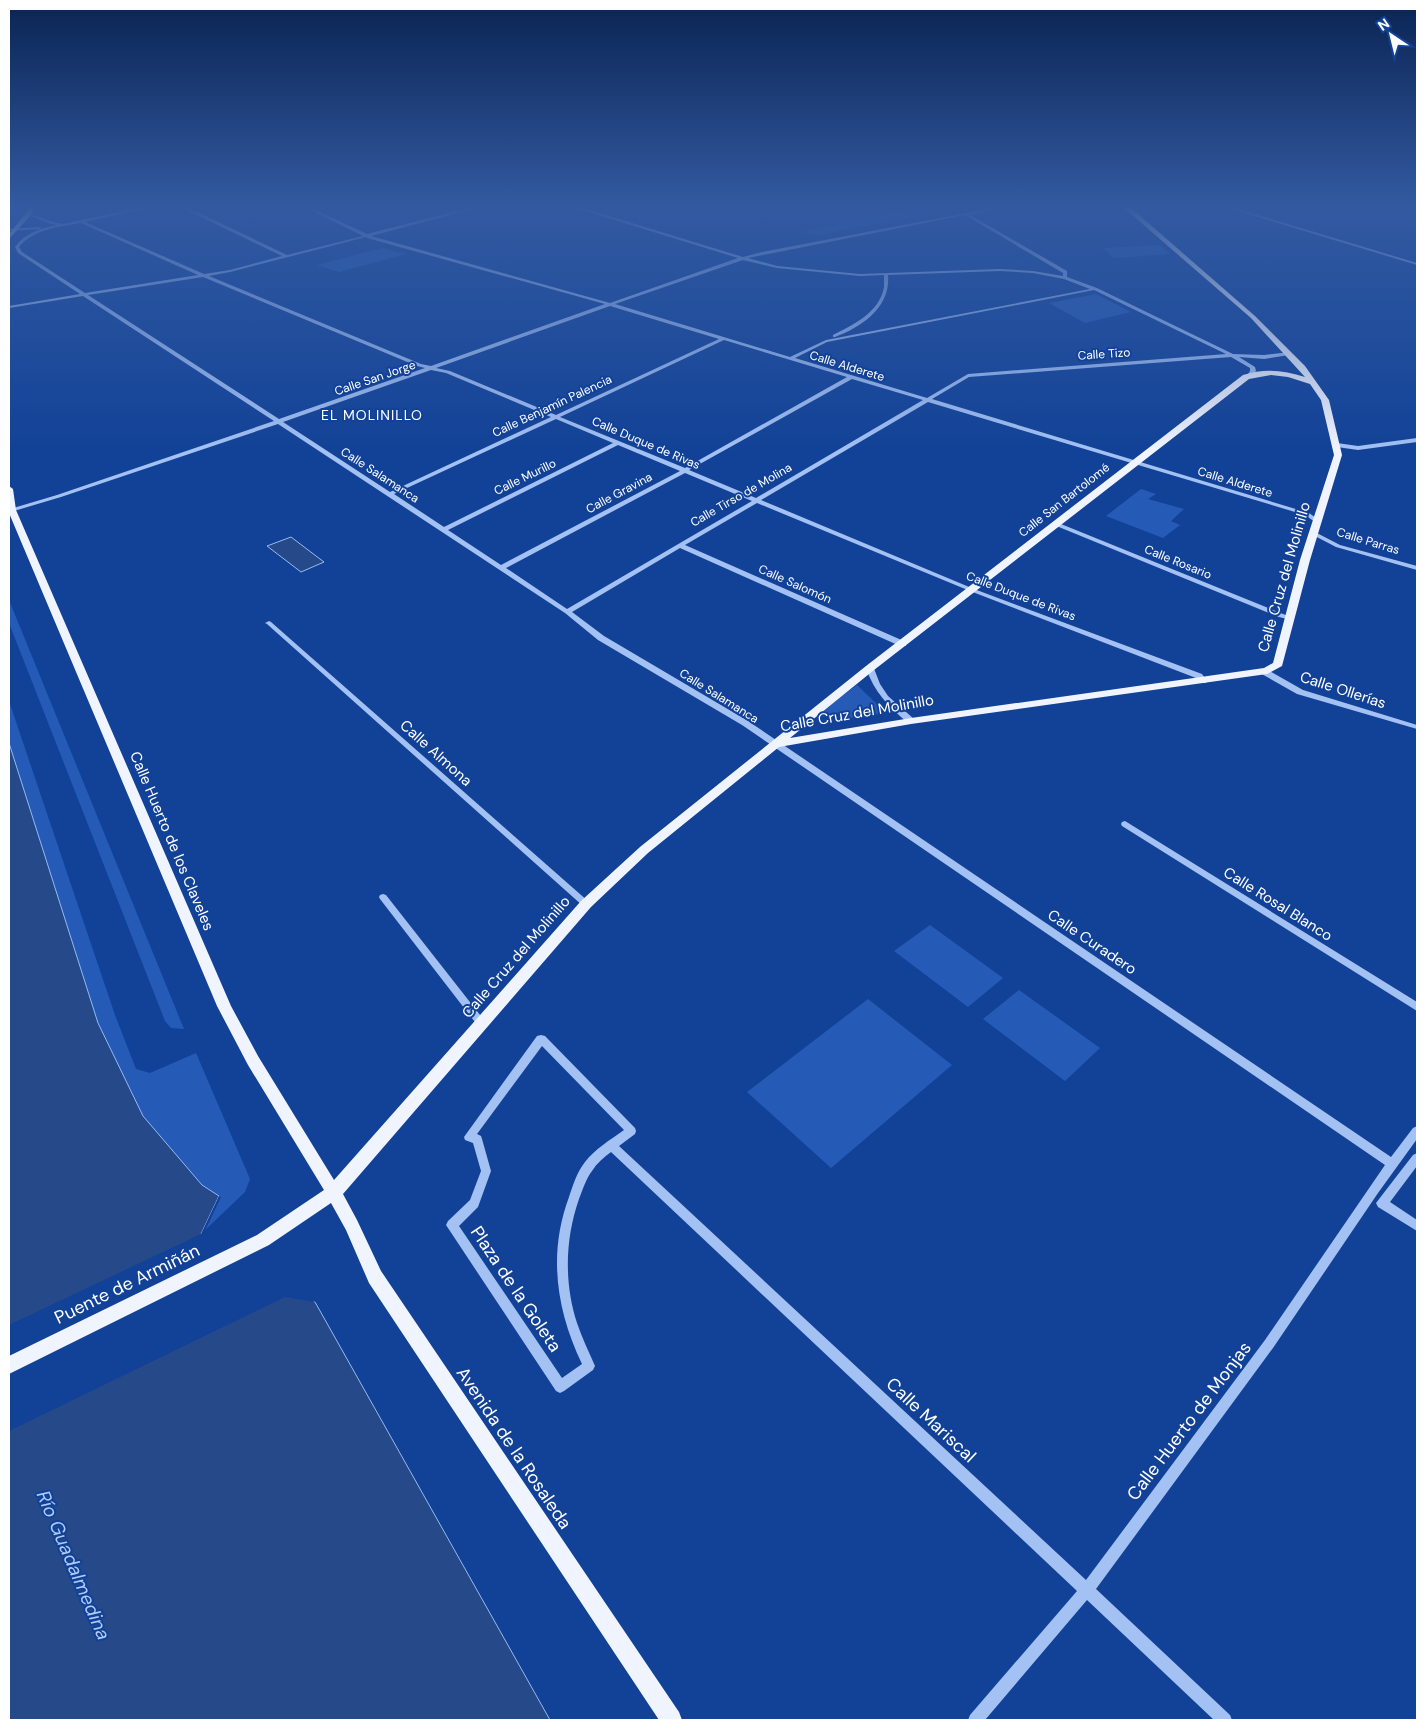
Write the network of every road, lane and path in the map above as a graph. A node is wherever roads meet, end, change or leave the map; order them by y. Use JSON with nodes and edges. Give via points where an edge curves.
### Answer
{"nodes":[{"id":1,"x":73,"y":288,"type":"edge"},
{"id":2,"x":135,"y":288,"type":"edge"},
{"id":3,"x":233,"y":288,"type":"edge"},
{"id":4,"x":550,"y":288,"type":"edge"},
{"id":5,"x":656,"y":288,"type":"edge"},
{"id":6,"x":886,"y":288,"type":"edge"},
{"id":7,"x":1091,"y":288,"type":"edge"},
{"id":8,"x":1219,"y":288,"type":"edge"},
{"id":9,"x":1095,"y":289,"type":"junction"},
{"id":10,"x":86,"y":296,"type":"junction"},
{"id":11,"x":612,"y":305,"type":"junction"},
{"id":12,"x":9,"y":308,"type":"edge"},
{"id":13,"x":723,"y":339,"type":"junction"},
{"id":14,"x":826,"y":341,"type":"junction"},
{"id":15,"x":1289,"y":353,"type":"junction"},
{"id":16,"x":1232,"y":356,"type":"junction"},
{"id":17,"x":789,"y":359,"type":"junction"},
{"id":18,"x":433,"y":368,"type":"junction"},
{"id":19,"x":1252,"y":374,"type":"junction"},
{"id":20,"x":851,"y":377,"type":"junction"},
{"id":21,"x":1313,"y":383,"type":"junction"},
{"id":22,"x":927,"y":400,"type":"junction"},
{"id":23,"x":554,"y":417,"type":"junction"},
{"id":24,"x":277,"y":422,"type":"junction"},
{"id":25,"x":1417,"y":440,"type":"edge"},
{"id":26,"x":617,"y":443,"type":"junction"},
{"id":27,"x":1337,"y":445,"type":"junction"},
{"id":28,"x":1134,"y":463,"type":"junction"},
{"id":29,"x":684,"y":471,"type":"junction"},
{"id":30,"x":9,"y":489,"type":"edge"},
{"id":31,"x":390,"y":494,"type":"junction"},
{"id":32,"x":754,"y":501,"type":"junction"},
{"id":33,"x":12,"y":510,"type":"junction"},
{"id":34,"x":1317,"y":520,"type":"junction"},
{"id":35,"x":1056,"y":524,"type":"junction"},
{"id":36,"x":443,"y":530,"type":"junction"},
{"id":37,"x":1313,"y":533,"type":"junction"},
{"id":38,"x":679,"y":544,"type":"junction"},
{"id":39,"x":501,"y":568,"type":"junction"},
{"id":40,"x":1417,"y":568,"type":"edge"},
{"id":41,"x":972,"y":590,"type":"junction"},
{"id":42,"x":567,"y":612,"type":"junction"},
{"id":43,"x":1292,"y":615,"type":"junction"},
{"id":44,"x":269,"y":623,"type":"dead end"},
{"id":45,"x":903,"y":644,"type":"junction"},
{"id":46,"x":870,"y":668,"type":"junction"},
{"id":47,"x":1263,"y":672,"type":"junction"},
{"id":48,"x":1203,"y":681,"type":"junction"},
{"id":49,"x":911,"y":721,"type":"junction"},
{"id":50,"x":1417,"y":727,"type":"edge"},
{"id":51,"x":774,"y":744,"type":"junction"},
{"id":52,"x":1125,"y":824,"type":"dead end"},
{"id":53,"x":383,"y":897,"type":"dead end"},
{"id":54,"x":586,"y":904,"type":"junction"},
{"id":55,"x":1417,"y":1008,"type":"edge"},
{"id":56,"x":481,"y":1023,"type":"junction"},
{"id":57,"x":1417,"y":1131,"type":"edge"},
{"id":58,"x":612,"y":1146,"type":"junction"},
{"id":59,"x":1417,"y":1158,"type":"edge"},
{"id":60,"x":1393,"y":1164,"type":"junction"},
{"id":61,"x":333,"y":1193,"type":"junction"},
{"id":62,"x":1417,"y":1226,"type":"edge"},
{"id":63,"x":263,"y":1240,"type":"joint"},
{"id":64,"x":9,"y":1365,"type":"edge"},
{"id":65,"x":1086,"y":1591,"type":"junction"},
{"id":66,"x":672,"y":1720,"type":"edge"},
{"id":67,"x":975,"y":1720,"type":"edge"},
{"id":68,"x":1225,"y":1720,"type":"edge"}],
"edges":[{"from":1,"to":10,"type":"street","name":"Calle Salamanca"},
{"from":2,"to":10,"type":"street"},
{"from":3,"to":18,"type":"street","name":"Calle Duque de Rivas"},
{"from":4,"to":11,"type":"street","name":"Calle Alderete"},
{"from":5,"to":11,"type":"street","name":"Calle San Jorge"},
{"from":6,"to":14,"type":"street","via":[[882,304],[866,320]]},
{"from":7,"to":9,"type":"street"},
{"from":8,"to":15,"type":"main road"},
{"from":9,"to":14,"type":"street"},
{"from":9,"to":16,"type":"street"},
{"from":10,"to":12,"type":"street"},
{"from":10,"to":24,"type":"street","name":"Calle Salamanca"},
{"from":11,"to":13,"type":"street","name":"Calle Alderete"},
{"from":11,"to":18,"type":"street","name":"Calle San Jorge"},
{"from":13,"to":17,"type":"street","name":"Calle Alderete"},
{"from":13,"to":23,"type":"street","name":"Calle Benjamín Palencia"},
{"from":14,"to":17,"type":"street"},
{"from":15,"to":16,"type":"street","name":"Calle Tizo","via":[[1264,357]]},
{"from":15,"to":21,"type":"main road"},
{"from":16,"to":19,"type":"street","via":[[1252,367]]},
{"from":16,"to":22,"type":"street","name":"Calle Tizo","via":[[974,374]]},
{"from":17,"to":20,"type":"street","name":"Calle Alderete"},
{"from":18,"to":23,"type":"street","name":"Calle Duque de Rivas"},
{"from":18,"to":24,"type":"street","name":"Calle San Jorge"},
{"from":19,"to":21,"type":"main road","via":[[1291,375]]},
{"from":19,"to":28,"type":"main road","name":"Calle San Bartolomé"},
{"from":20,"to":22,"type":"street","name":"Calle Alderete"},
{"from":20,"to":29,"type":"street","name":"Calle Gravina"},
{"from":21,"to":27,"type":"main road","via":[[1325,400]]},
{"from":22,"to":28,"type":"street","name":"Calle Alderete"},
{"from":22,"to":32,"type":"street","name":"Calle Tirso de Molina"},
{"from":23,"to":26,"type":"street","name":"Calle Duque de Rivas"},
{"from":23,"to":31,"type":"street","name":"Calle Benjamín Palencia"},
{"from":24,"to":31,"type":"street","name":"Calle Salamanca"},
{"from":24,"to":33,"type":"street","name":"Calle San Jorge"},
{"from":25,"to":27,"type":"street","via":[[1358,448]]},
{"from":26,"to":29,"type":"street","name":"Calle Duque de Rivas"},
{"from":26,"to":36,"type":"street","name":"Calle Murillo"},
{"from":27,"to":34,"type":"main road","name":"Calle Cruz del Molinillo","via":[[1338,455]]},
{"from":28,"to":34,"type":"street","name":"Calle Alderete","via":[[1301,512]]},
{"from":28,"to":35,"type":"main road","name":"Calle San Bartolomé"},
{"from":29,"to":32,"type":"street","name":"Calle Duque de Rivas"},
{"from":29,"to":39,"type":"street","name":"Calle Gravina"},
{"from":30,"to":33,"type":"main road","name":"Calle Huerto de los Claveles"},
{"from":31,"to":36,"type":"street","name":"Calle Salamanca"},
{"from":32,"to":38,"type":"street","name":"Calle Tirso de Molina"},
{"from":32,"to":41,"type":"street","name":"Calle Duque de Rivas"},
{"from":33,"to":61,"type":"main road","name":"Calle Huerto de los Claveles","via":[[244,1048]]},
{"from":34,"to":37,"type":"main road","name":"Calle Cruz del Molinillo"},
{"from":35,"to":41,"type":"main road","name":"Calle San Bartolomé"},
{"from":35,"to":43,"type":"street","name":"Calle Rosario","via":[[1281,616]]},
{"from":36,"to":39,"type":"street","name":"Calle Salamanca"},
{"from":37,"to":40,"type":"street","name":"Calle Parras","via":[[1338,546]]},
{"from":37,"to":43,"type":"main road","name":"Calle Cruz del Molinillo"},
{"from":38,"to":42,"type":"street","name":"Calle Tirso de Molina"},
{"from":38,"to":45,"type":"street","name":"Calle Salomón"},
{"from":39,"to":42,"type":"street","name":"Calle Salamanca"},
{"from":41,"to":45,"type":"main road","name":"Calle San Bartolomé"},
{"from":41,"to":48,"type":"street","name":"Calle Duque de Rivas","via":[[1199,676]]},
{"from":42,"to":51,"type":"street","name":"Calle Salamanca","via":[[601,638],[745,723]]},
{"from":43,"to":47,"type":"main road","name":"Calle Cruz del Molinillo","via":[[1278,664]]},
{"from":44,"to":54,"type":"street","name":"Calle Almona"},
{"from":45,"to":46,"type":"main road","name":"Calle San Bartolomé"},
{"from":46,"to":49,"type":"street","via":[[883,695]]},
{"from":46,"to":51,"type":"main road","name":"Calle San Bartolomé"},
{"from":47,"to":48,"type":"main road","name":"Calle Cruz del Molinillo"},
{"from":47,"to":50,"type":"street","name":"Calle Ollerías","via":[[1300,692]]},
{"from":48,"to":49,"type":"main road","name":"Calle Cruz del Molinillo"},
{"from":49,"to":51,"type":"main road","name":"Calle Cruz del Molinillo"},
{"from":51,"to":54,"type":"main road","name":"Calle Cruz del Molinillo","via":[[644,850]]},
{"from":51,"to":60,"type":"street","name":"Calle Curadero"},
{"from":52,"to":55,"type":"street","name":"Calle Rosal Blanco"},
{"from":53,"to":56,"type":"street"},
{"from":54,"to":56,"type":"main road","name":"Calle Cruz del Molinillo"},
{"from":56,"to":61,"type":"main road","name":"Calle Cruz del Molinillo"},
{"from":57,"to":60,"type":"street","name":"Calle Huerto de Monjas"},
{"from":58,"to":58,"type":"street","name":"Plaza de la Goleta","via":[[631,1131],[541,1038],[469,1137],[477,1139],[486,1171],[474,1203],[452,1225],[560,1387],[589,1366],[573,1332],[564,1297],[561,1262],[567,1222],[573,1200],[591,1163]]},
{"from":58,"to":65,"type":"street","name":"Calle Mariscal"},
{"from":59,"to":62,"type":"street","via":[[1382,1203]]},
{"from":60,"to":65,"type":"street","name":"Calle Huerto de Monjas","via":[[1269,1344]]},
{"from":61,"to":63,"type":"main road","name":"Calle Cruz del Molinillo"},
{"from":61,"to":66,"type":"main road","name":"Avenida de la Rosaleda","via":[[375,1277]]},
{"from":63,"to":64,"type":"main road","name":"Puente de Armiñán"},
{"from":65,"to":67,"type":"street","name":"Calle Huerto de Monjas"},
{"from":65,"to":68,"type":"street","name":"Calle Mariscal"}]}
